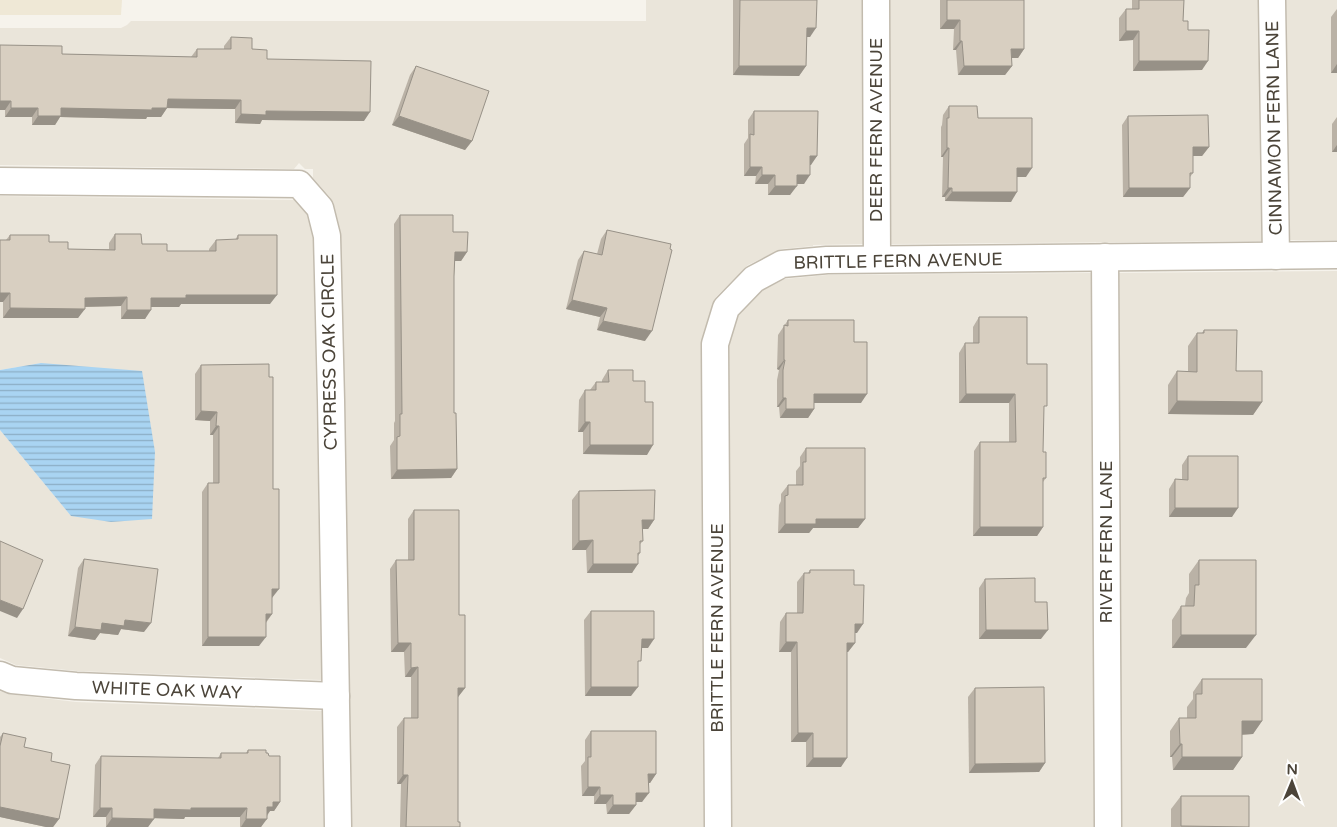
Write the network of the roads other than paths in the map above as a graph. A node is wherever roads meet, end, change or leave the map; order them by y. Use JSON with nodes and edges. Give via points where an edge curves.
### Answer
{"nodes":[{"id":1,"x":876,"y":0,"type":"edge"},
{"id":2,"x":1272,"y":0,"type":"edge"},
{"id":3,"x":0,"y":181,"type":"edge"},
{"id":4,"x":1337,"y":255,"type":"edge"},
{"id":5,"x":1276,"y":256,"type":"junction"},
{"id":6,"x":1105,"y":257,"type":"junction"},
{"id":7,"x":877,"y":260,"type":"junction"},
{"id":8,"x":0,"y":675,"type":"edge"},
{"id":9,"x":336,"y":696,"type":"junction"},
{"id":10,"x":338,"y":827,"type":"edge"},
{"id":11,"x":718,"y":827,"type":"edge"},
{"id":12,"x":1108,"y":827,"type":"edge"}],
"edges":[{"from":1,"to":7,"type":"street","name":"DEER FERN AVENUE"},
{"from":2,"to":5,"type":"street","name":"CINNAMON FERN LANE"},
{"from":3,"to":9,"type":"street","name":"CYPRESS OAK CIRCLE","via":[[299,184],[320,208],[327,236]]},
{"from":4,"to":5,"type":"street","name":"BRITTLE FERN AVENUE"},
{"from":5,"to":6,"type":"street","name":"BRITTLE FERN AVENUE"},
{"from":6,"to":7,"type":"street","name":"BRITTLE FERN AVENUE"},
{"from":6,"to":12,"type":"street","name":"RIVER FERN LANE"},
{"from":7,"to":11,"type":"street","name":"BRITTLE FERN AVENUE","via":[[782,264],[754,279],[726,308],[715,344]]},
{"from":8,"to":9,"type":"street","name":"WHITE OAK WAY","via":[[12,680],[76,686]]},
{"from":9,"to":10,"type":"street","name":"CYPRESS OAK CIRCLE"}]}
